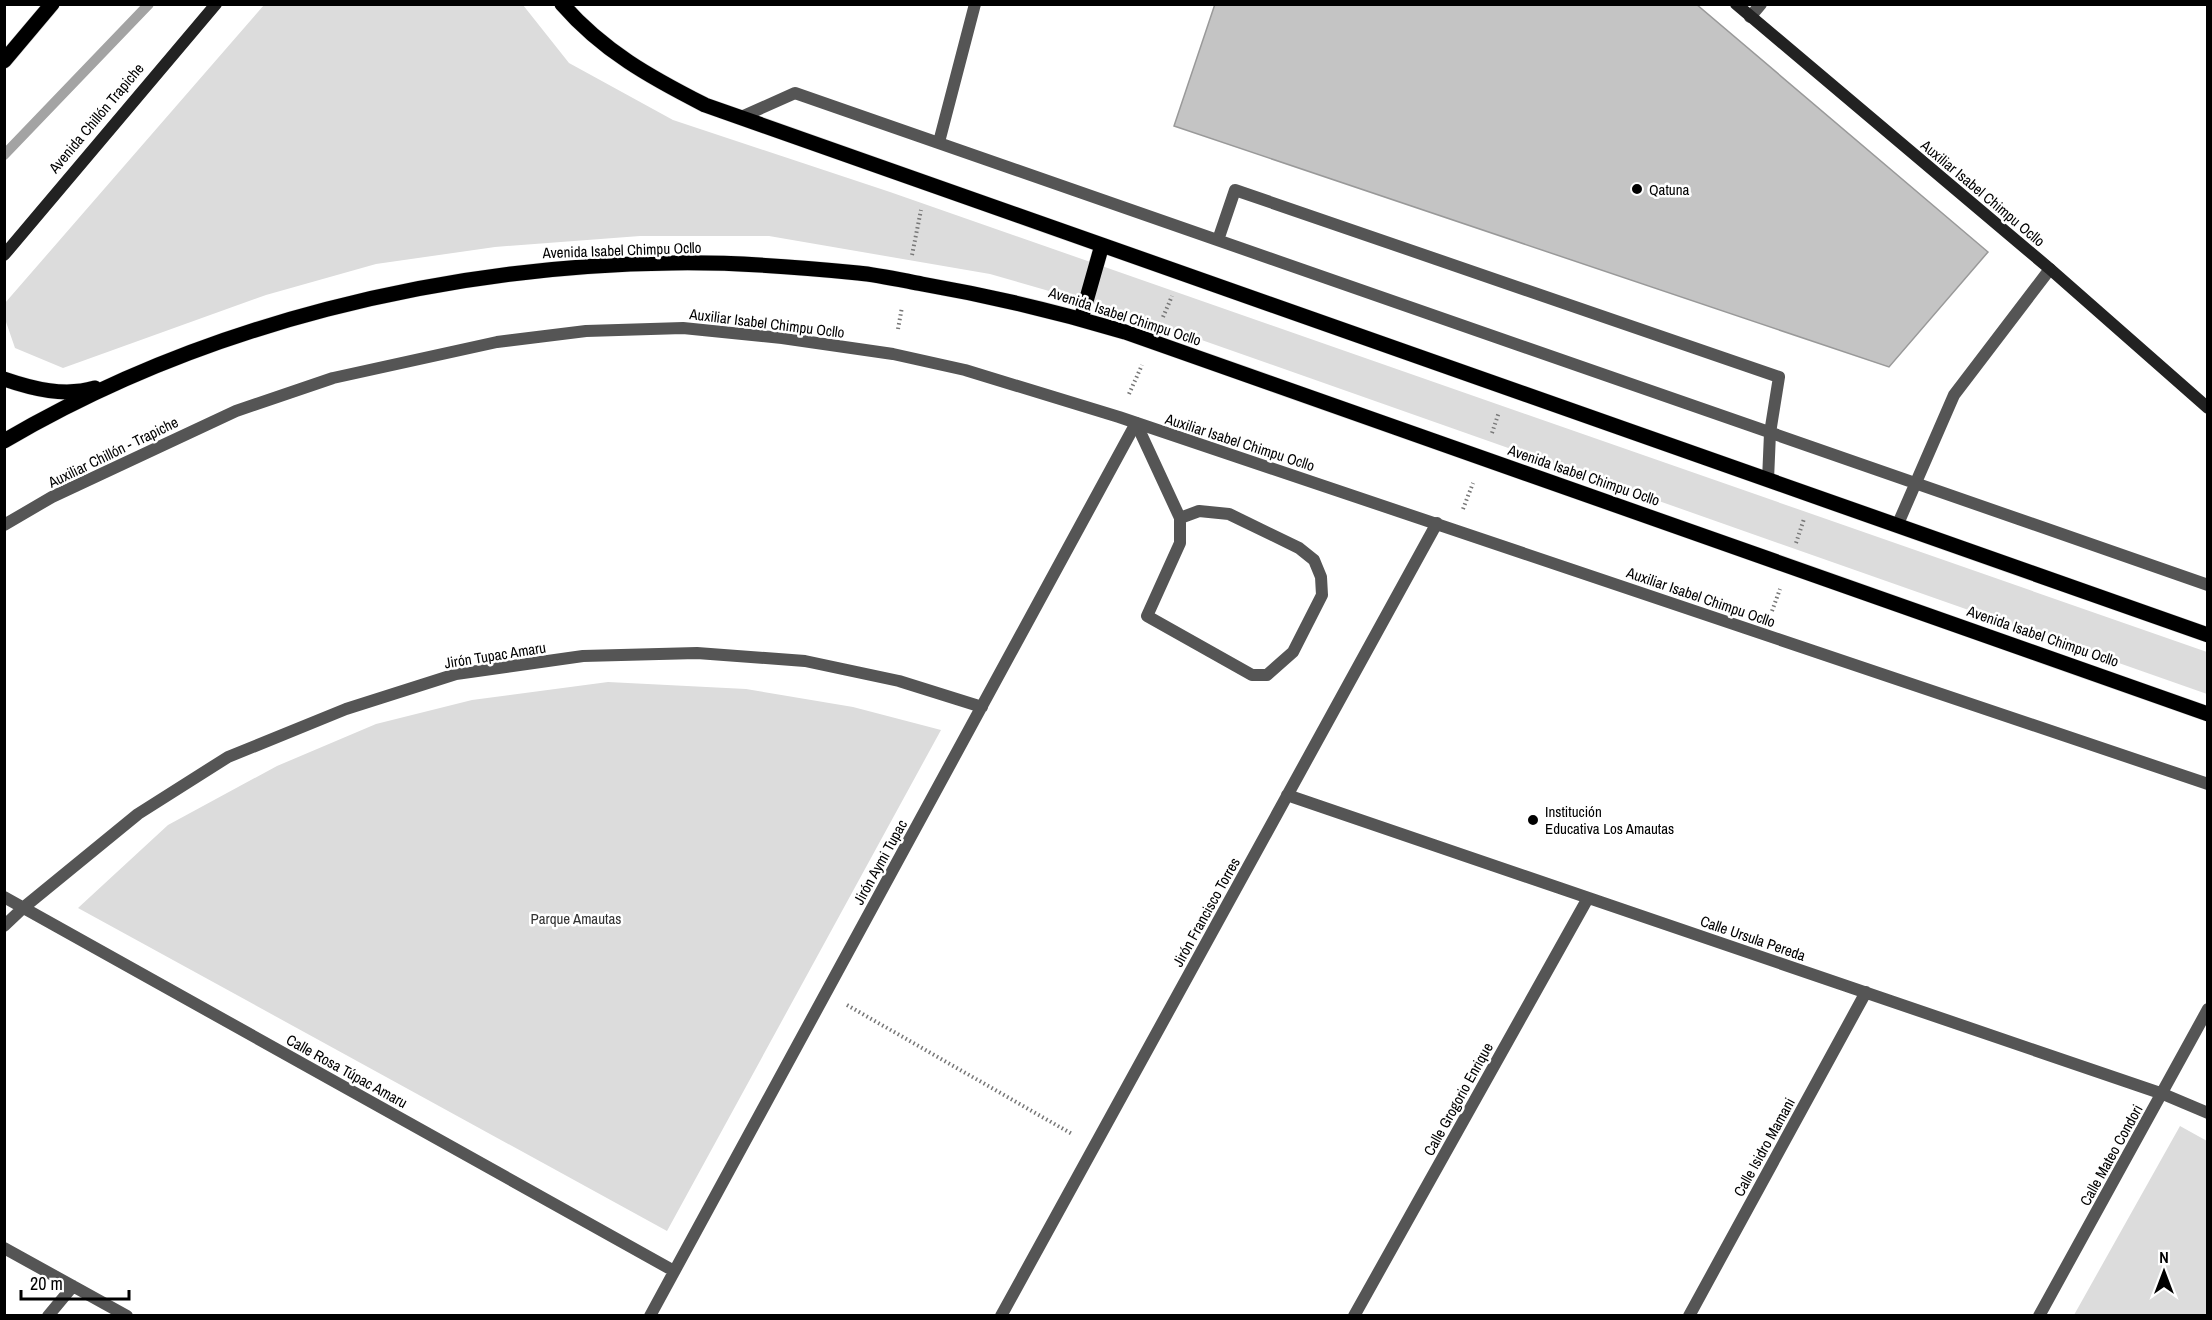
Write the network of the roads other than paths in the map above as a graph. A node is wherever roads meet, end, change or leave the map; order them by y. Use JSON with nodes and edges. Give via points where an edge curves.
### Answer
{"nodes":[{"id":1,"x":52,"y":4,"type":"edge"},
{"id":2,"x":216,"y":4,"type":"edge"},
{"id":3,"x":562,"y":4,"type":"edge"},
{"id":4,"x":975,"y":4,"type":"edge"},
{"id":5,"x":1736,"y":4,"type":"edge"},
{"id":6,"x":1761,"y":4,"type":"edge"},
{"id":7,"x":1750,"y":17,"type":"junction"},
{"id":8,"x":4,"y":61,"type":"edge"},
{"id":9,"x":739,"y":118,"type":"junction"},
{"id":10,"x":939,"y":142,"type":"junction"},
{"id":11,"x":1218,"y":240,"type":"junction"},
{"id":12,"x":1102,"y":245,"type":"junction"},
{"id":13,"x":4,"y":255,"type":"edge"},
{"id":14,"x":2050,"y":269,"type":"junction"},
{"id":15,"x":1081,"y":319,"type":"junction"},
{"id":16,"x":4,"y":379,"type":"edge"},
{"id":17,"x":123,"y":380,"type":"junction"},
{"id":18,"x":2208,"y":408,"type":"edge"},
{"id":19,"x":236,"y":411,"type":"joint"},
{"id":20,"x":1137,"y":423,"type":"junction"},
{"id":21,"x":1770,"y":432,"type":"junction"},
{"id":22,"x":4,"y":441,"type":"edge"},
{"id":23,"x":1768,"y":480,"type":"junction"},
{"id":24,"x":1915,"y":483,"type":"junction"},
{"id":25,"x":1180,"y":518,"type":"junction"},
{"id":26,"x":1437,"y":523,"type":"junction"},
{"id":27,"x":4,"y":525,"type":"edge"},
{"id":28,"x":1897,"y":526,"type":"junction"},
{"id":29,"x":2208,"y":585,"type":"edge"},
{"id":30,"x":2208,"y":635,"type":"edge"},
{"id":31,"x":982,"y":707,"type":"junction"},
{"id":32,"x":2208,"y":714,"type":"edge"},
{"id":33,"x":2208,"y":784,"type":"edge"},
{"id":34,"x":1287,"y":795,"type":"junction"},
{"id":35,"x":4,"y":897,"type":"edge"},
{"id":36,"x":1588,"y":898,"type":"junction"},
{"id":37,"x":23,"y":908,"type":"junction"},
{"id":38,"x":4,"y":926,"type":"edge"},
{"id":39,"x":1866,"y":992,"type":"junction"},
{"id":40,"x":2208,"y":1009,"type":"edge"},
{"id":41,"x":2163,"y":1094,"type":"junction"},
{"id":42,"x":2208,"y":1113,"type":"edge"},
{"id":43,"x":4,"y":1248,"type":"edge"},
{"id":44,"x":674,"y":1271,"type":"junction"},
{"id":45,"x":73,"y":1286,"type":"junction"},
{"id":46,"x":48,"y":1316,"type":"edge"},
{"id":47,"x":127,"y":1316,"type":"edge"},
{"id":48,"x":650,"y":1316,"type":"edge"},
{"id":49,"x":1001,"y":1316,"type":"edge"},
{"id":50,"x":1354,"y":1316,"type":"edge"},
{"id":51,"x":1689,"y":1316,"type":"edge"},
{"id":52,"x":2039,"y":1316,"type":"edge"}],
"edges":[{"from":1,"to":8,"type":"main road"},
{"from":2,"to":13,"type":"street","name":"Avenida Chillón Trapiche"},
{"from":3,"to":9,"type":"main road","via":[[611,52],[705,105]]},
{"from":4,"to":10,"type":"street"},
{"from":5,"to":7,"type":"street","name":"Auxiliar Isabel Chimpu Ocllo"},
{"from":6,"to":7,"type":"street"},
{"from":7,"to":14,"type":"street","name":"Auxiliar Isabel Chimpu Ocllo"},
{"from":9,"to":10,"type":"street","via":[[795,93]]},
{"from":9,"to":12,"type":"main road"},
{"from":10,"to":11,"type":"street"},
{"from":11,"to":21,"type":"street"},
{"from":11,"to":21,"type":"street","via":[[1235,190],[1779,377]]},
{"from":12,"to":15,"type":"main road"},
{"from":12,"to":23,"type":"main road"},
{"from":14,"to":18,"type":"street","name":"Auxiliar Isabel Chimpu Ocllo"},
{"from":14,"to":24,"type":"street","via":[[1954,395]]},
{"from":15,"to":17,"type":"main road","name":"Avenida Isabel Chimpu Ocllo","via":[[1036,306],[860,273],[673,262],[507,274],[427,285],[279,324]]},
{"from":15,"to":32,"type":"main road","name":"Avenida Isabel Chimpu Ocllo"},
{"from":16,"to":17,"type":"main road","via":[[44,390],[84,391]]},
{"from":17,"to":22,"type":"main road","name":"Avenida Isabel Chimpu Ocllo"},
{"from":19,"to":20,"type":"street","name":"Auxiliar Isabel Chimpu Ocllo","via":[[333,378],[497,342],[586,331],[683,328],[893,354],[965,370]]},
{"from":19,"to":27,"type":"street","name":"Auxiliar Chillón - Trapiche","via":[[62,493]]},
{"from":20,"to":25,"type":"street"},
{"from":20,"to":26,"type":"street","name":"Auxiliar Isabel Chimpu Ocllo"},
{"from":20,"to":31,"type":"street","name":"Jirón Aymi Tupac"},
{"from":21,"to":23,"type":"street"},
{"from":21,"to":24,"type":"street"},
{"from":23,"to":28,"type":"main road"},
{"from":24,"to":28,"type":"street"},
{"from":24,"to":29,"type":"street"},
{"from":25,"to":25,"type":"street","via":[[1180,543],[1147,616],[1252,675],[1267,675],[1293,652],[1322,595],[1321,577],[1314,560],[1299,548],[1229,514],[1199,511]]},
{"from":26,"to":33,"type":"street","name":"Auxiliar Isabel Chimpu Ocllo"},
{"from":26,"to":34,"type":"street","name":"Jirón Francisco Torres"},
{"from":28,"to":30,"type":"main road"},
{"from":31,"to":37,"type":"street","name":"Jirón Tupac Amaru","via":[[899,681],[805,661],[697,653],[583,657],[456,674],[346,709],[228,757],[138,814]]},
{"from":31,"to":44,"type":"street","name":"Jirón Aymi Tupac"},
{"from":34,"to":36,"type":"street","name":"Calle Ursula Pereda"},
{"from":34,"to":49,"type":"street","name":"Jirón Francisco Torres"},
{"from":35,"to":37,"type":"street","name":"Calle Rosa Túpac Amaru"},
{"from":36,"to":39,"type":"street","name":"Calle Ursula Pereda"},
{"from":36,"to":50,"type":"street","name":"Calle Grogorio Enrique"},
{"from":37,"to":38,"type":"street","name":"Jirón Tupac Amaru"},
{"from":37,"to":44,"type":"street","name":"Calle Rosa Túpac Amaru"},
{"from":39,"to":41,"type":"street","name":"Calle Ursula Pereda"},
{"from":39,"to":51,"type":"street","name":"Calle Isidro Mamani"},
{"from":40,"to":41,"type":"street","name":"Calle Mateo Condori"},
{"from":41,"to":42,"type":"street","name":"Calle Ursula Pereda"},
{"from":41,"to":52,"type":"street","name":"Calle Mateo Condori"},
{"from":43,"to":45,"type":"street"},
{"from":44,"to":48,"type":"street","name":"Jirón Aymi Tupac"},
{"from":45,"to":46,"type":"street"},
{"from":45,"to":47,"type":"street"}]}
